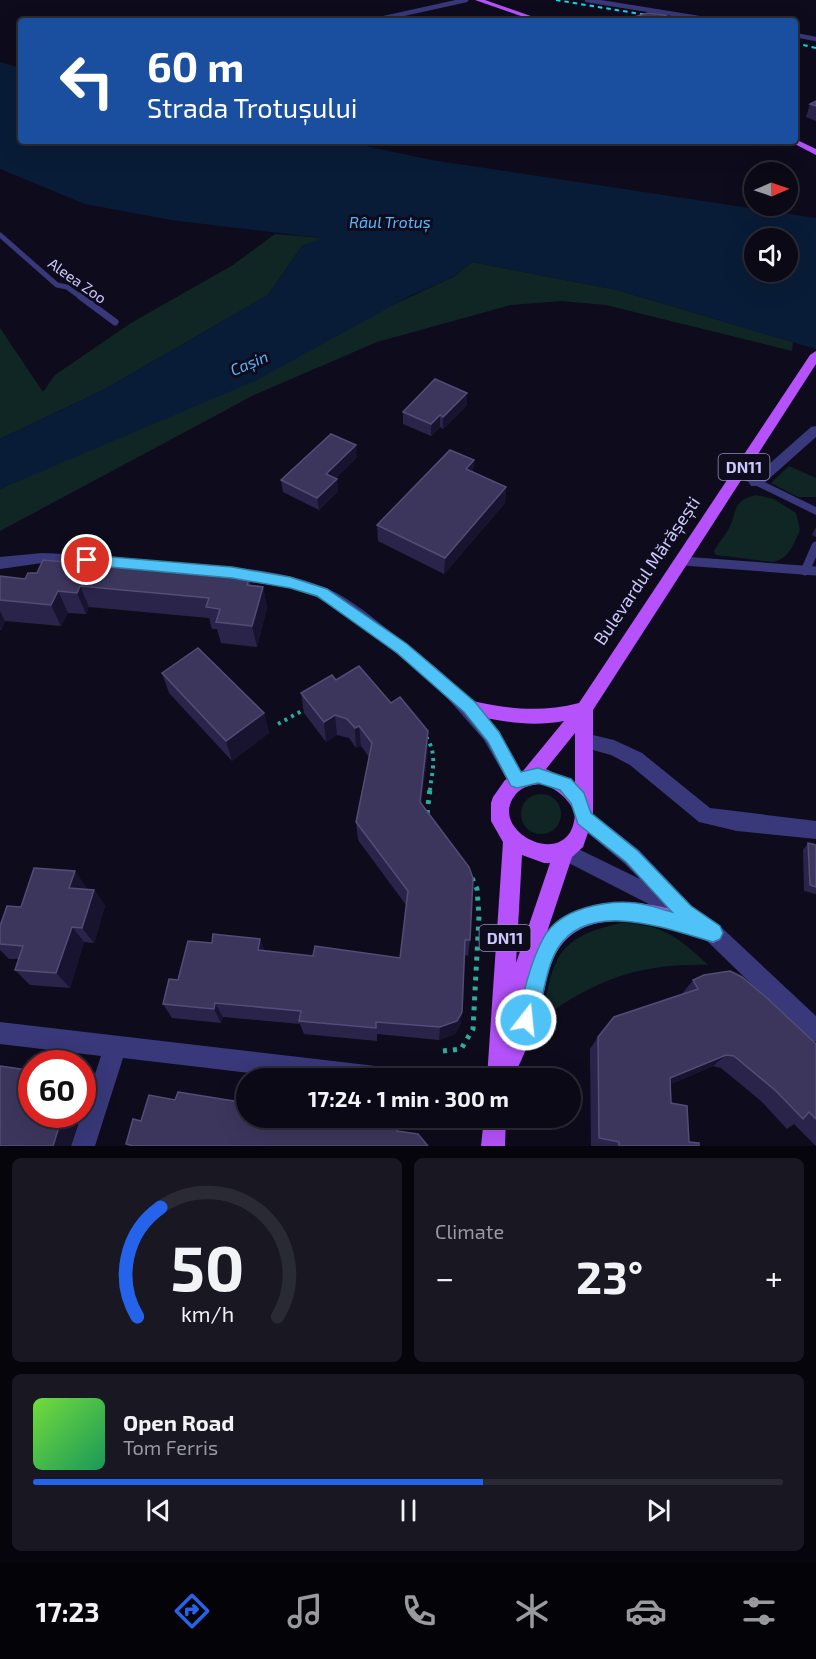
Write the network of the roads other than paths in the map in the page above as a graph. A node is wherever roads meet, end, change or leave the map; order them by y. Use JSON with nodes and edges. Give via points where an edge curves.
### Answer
{"nodes":[{"id":1,"x":466,"y":0,"type":"edge"},
{"id":2,"x":478,"y":0,"type":"edge"},
{"id":3,"x":587,"y":0,"type":"edge"},
{"id":4,"x":385,"y":18,"type":"edge"},
{"id":5,"x":533,"y":18,"type":"edge"},
{"id":6,"x":698,"y":18,"type":"edge"},
{"id":7,"x":798,"y":36,"type":"edge"},
{"id":8,"x":816,"y":39,"type":"edge"},
{"id":9,"x":798,"y":143,"type":"edge"},
{"id":10,"x":816,"y":152,"type":"edge"},
{"id":11,"x":0,"y":235,"type":"edge"},
{"id":12,"x":115,"y":322,"type":"dead end"},
{"id":13,"x":816,"y":355,"type":"edge"},
{"id":14,"x":816,"y":430,"type":"edge"},
{"id":15,"x":740,"y":474,"type":"junction"},
{"id":16,"x":756,"y":483,"type":"junction"},
{"id":17,"x":816,"y":511,"type":"edge"},
{"id":18,"x":816,"y":546,"type":"edge"},
{"id":19,"x":683,"y":561,"type":"junction"},
{"id":20,"x":0,"y":563,"type":"edge"},
{"id":21,"x":121,"y":563,"type":"edge"},
{"id":22,"x":188,"y":568,"type":"edge"},
{"id":23,"x":805,"y":571,"type":"junction"},
{"id":24,"x":816,"y":571,"type":"edge"},
{"id":25,"x":469,"y":707,"type":"junction"},
{"id":26,"x":584,"y":709,"type":"junction"},
{"id":27,"x":584,"y":741,"type":"junction"},
{"id":28,"x":523,"y":779,"type":"junction"},
{"id":29,"x":583,"y":813,"type":"junction"},
{"id":30,"x":816,"y":830,"type":"edge"},
{"id":31,"x":513,"y":840,"type":"junction"},
{"id":32,"x":564,"y":851,"type":"junction"},
{"id":33,"x":684,"y":912,"type":"junction"},
{"id":34,"x":713,"y":933,"type":"junction"},
{"id":35,"x":816,"y":1031,"type":"edge"},
{"id":36,"x":0,"y":1033,"type":"edge"},
{"id":37,"x":501,"y":1036,"type":"junction"},
{"id":38,"x":115,"y":1048,"type":"junction"},
{"id":39,"x":294,"y":1068,"type":"edge"},
{"id":40,"x":500,"y":1068,"type":"edge"},
{"id":41,"x":504,"y":1068,"type":"edge"},
{"id":42,"x":494,"y":1128,"type":"edge"},
{"id":43,"x":83,"y":1146,"type":"edge"},
{"id":44,"x":493,"y":1146,"type":"edge"}],
"edges":[{"from":1,"to":4,"type":"lane"},
{"from":2,"to":5,"type":"main road"},
{"from":3,"to":6,"type":"lane"},
{"from":7,"to":8,"type":"lane"},
{"from":9,"to":10,"type":"main road"},
{"from":11,"to":12,"type":"lane","name":"Aleea Zoo","via":[[57,285],[67,287]]},
{"from":13,"to":15,"type":"main road","name":"Bulevardul Mărășești","number":"DN11"},
{"from":14,"to":16,"type":"street"},
{"from":15,"to":16,"type":"lane"},
{"from":15,"to":19,"type":"main road","name":"Bulevardul Mărășești","number":"DN11"},
{"from":16,"to":17,"type":"lane"},
{"from":18,"to":23,"type":"lane"},
{"from":19,"to":23,"type":"lane"},
{"from":19,"to":26,"type":"main road","name":"Bulevardul Mărășești","number":"DN11"},
{"from":20,"to":21,"type":"street","via":[[42,558]]},
{"from":22,"to":25,"type":"street","via":[[273,579],[322,592],[402,648]]},
{"from":23,"to":24,"type":"lane"},
{"from":25,"to":26,"type":"main road","via":[[542,719]]},
{"from":25,"to":28,"type":"street"},
{"from":26,"to":27,"type":"main road","number":"DN11"},
{"from":26,"to":28,"type":"main road","name":"Bulevardul Mărășești","number":"DN11"},
{"from":27,"to":29,"type":"main road","number":"DN11"},
{"from":27,"to":30,"type":"street","via":[[614,748],[636,759],[706,816]]},
{"from":28,"to":29,"type":"main road","via":[[548,777],[566,785]]},
{"from":28,"to":31,"type":"main road","number":"DN11","via":[[508,788],[500,808],[501,819]]},
{"from":29,"to":32,"type":"main road","number":"DN11","via":[[580,835]]},
{"from":29,"to":33,"type":"street","via":[[632,856]]},
{"from":31,"to":32,"type":"main road","via":[[532,852]]},
{"from":31,"to":37,"type":"main road","number":"DN11"},
{"from":32,"to":33,"type":"street"},
{"from":32,"to":37,"type":"main road","number":"DN11"},
{"from":33,"to":34,"type":"street"},
{"from":34,"to":35,"type":"street"},
{"from":34,"to":41,"type":"main road","via":[[638,912],[606,912],[575,921],[551,942],[526,1020]]},
{"from":36,"to":38,"type":"street"},
{"from":37,"to":40,"type":"main road","number":"DN11"},
{"from":38,"to":39,"type":"street"},
{"from":38,"to":43,"type":"street"},
{"from":42,"to":44,"type":"main road"}]}
